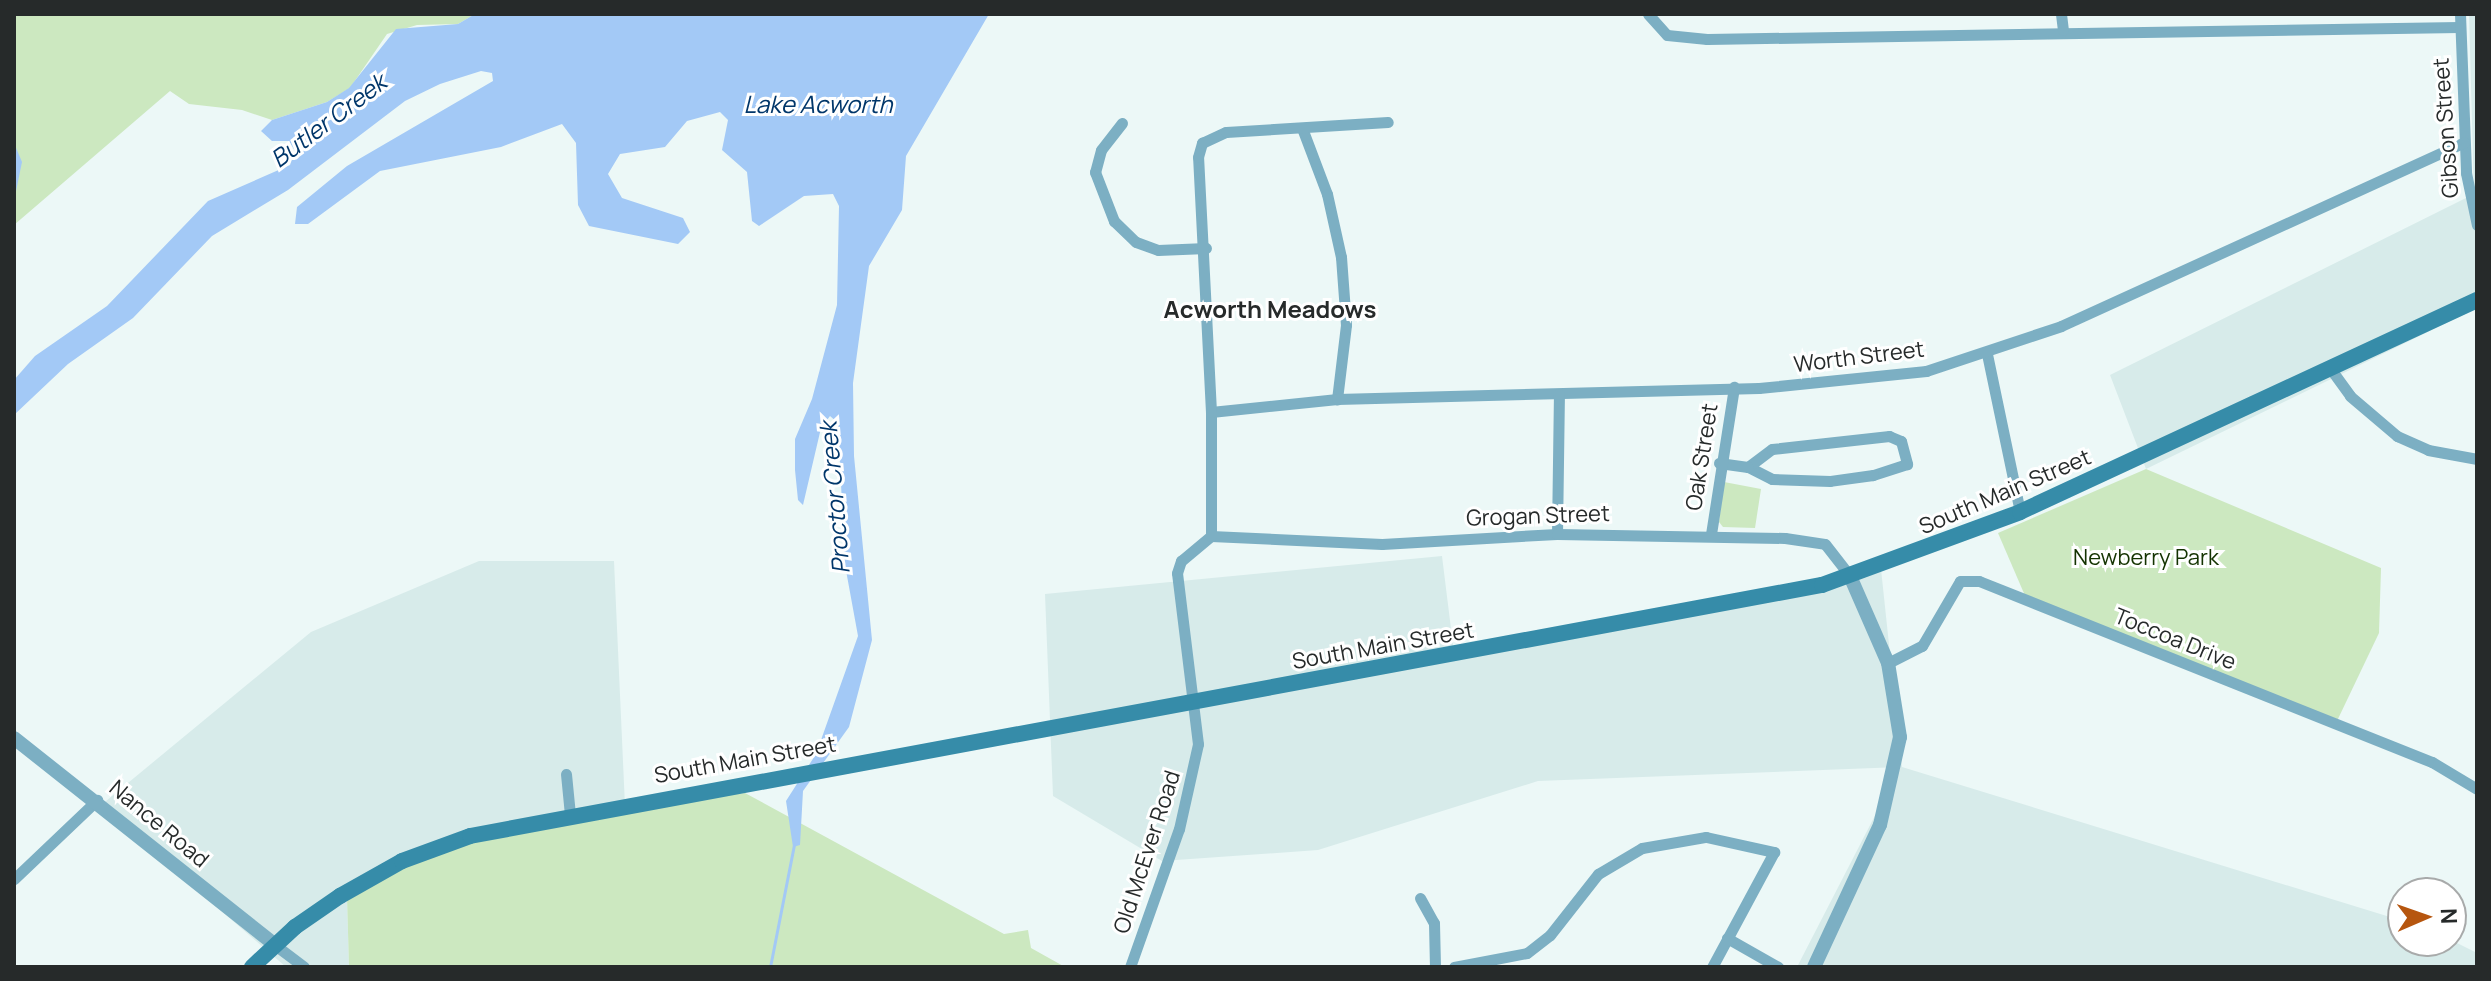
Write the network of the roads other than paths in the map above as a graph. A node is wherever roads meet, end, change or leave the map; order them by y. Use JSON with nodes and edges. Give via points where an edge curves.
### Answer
{"nodes":[{"id":1,"x":1648,"y":14,"type":"edge"},
{"id":2,"x":2061,"y":14,"type":"edge"},
{"id":3,"x":2460,"y":14,"type":"edge"},
{"id":4,"x":2459,"y":27,"type":"junction"},
{"id":5,"x":2063,"y":30,"type":"junction"},
{"id":6,"x":1388,"y":122,"type":"dead end"},
{"id":7,"x":1122,"y":123,"type":"dead end"},
{"id":8,"x":1302,"y":128,"type":"junction"},
{"id":9,"x":2464,"y":142,"type":"junction"},
{"id":10,"x":2477,"y":225,"type":"edge"},
{"id":11,"x":1206,"y":248,"type":"junction"},
{"id":12,"x":2477,"y":300,"type":"edge"},
{"id":13,"x":1987,"y":354,"type":"junction"},
{"id":14,"x":2330,"y":368,"type":"junction"},
{"id":15,"x":1734,"y":387,"type":"junction"},
{"id":16,"x":1559,"y":394,"type":"junction"},
{"id":17,"x":1337,"y":399,"type":"junction"},
{"id":18,"x":1211,"y":412,"type":"junction"},
{"id":19,"x":2477,"y":459,"type":"edge"},
{"id":20,"x":1719,"y":463,"type":"junction"},
{"id":21,"x":1748,"y":467,"type":"junction"},
{"id":22,"x":2020,"y":512,"type":"junction"},
{"id":23,"x":1557,"y":534,"type":"junction"},
{"id":24,"x":1711,"y":534,"type":"junction"},
{"id":25,"x":1211,"y":536,"type":"junction"},
{"id":26,"x":1850,"y":576,"type":"junction"},
{"id":27,"x":1888,"y":663,"type":"junction"},
{"id":28,"x":1196,"y":702,"type":"junction"},
{"id":29,"x":14,"y":738,"type":"edge"},
{"id":30,"x":566,"y":774,"type":"dead end"},
{"id":31,"x":2477,"y":789,"type":"edge"},
{"id":32,"x":97,"y":800,"type":"junction"},
{"id":33,"x":570,"y":815,"type":"junction"},
{"id":34,"x":14,"y":879,"type":"edge"},
{"id":35,"x":1420,"y":898,"type":"dead end"},
{"id":36,"x":1727,"y":938,"type":"junction"},
{"id":37,"x":275,"y":945,"type":"junction"},
{"id":38,"x":252,"y":967,"type":"edge"},
{"id":39,"x":304,"y":967,"type":"edge"},
{"id":40,"x":1130,"y":967,"type":"edge"},
{"id":41,"x":1435,"y":967,"type":"edge"},
{"id":42,"x":1454,"y":967,"type":"edge"},
{"id":43,"x":1712,"y":967,"type":"edge"},
{"id":44,"x":1778,"y":967,"type":"edge"},
{"id":45,"x":1814,"y":967,"type":"edge"}],
"edges":[{"from":1,"to":5,"type":"street","via":[[1667,35],[1707,39]]},
{"from":2,"to":5,"type":"street"},
{"from":3,"to":4,"type":"street","name":"Gibson Street"},
{"from":4,"to":5,"type":"street"},
{"from":4,"to":9,"type":"street","name":"Gibson Street"},
{"from":6,"to":8,"type":"street"},
{"from":7,"to":11,"type":"street","via":[[1101,150],[1095,172],[1114,221],[1136,242],[1158,250]]},
{"from":8,"to":11,"type":"street","via":[[1226,132],[1202,143],[1198,157]]},
{"from":8,"to":17,"type":"street","via":[[1327,194],[1341,257],[1346,325]]},
{"from":9,"to":10,"type":"street","name":"Gibson Street"},
{"from":9,"to":13,"type":"street","name":"Worth Street","via":[[2061,326]]},
{"from":11,"to":18,"type":"street"},
{"from":12,"to":14,"type":"main road","name":"South Main Street"},
{"from":13,"to":15,"type":"street","name":"Worth Street","via":[[1891,377]]},
{"from":13,"to":22,"type":"street"},
{"from":14,"to":19,"type":"street","via":[[2350,396],[2397,436],[2428,450]]},
{"from":14,"to":22,"type":"main road","name":"South Main Street"},
{"from":15,"to":16,"type":"street","name":"Worth Street"},
{"from":15,"to":20,"type":"street","name":"Oak Street"},
{"from":16,"to":17,"type":"street","name":"Worth Street"},
{"from":16,"to":23,"type":"street"},
{"from":17,"to":18,"type":"street","name":"Worth Street"},
{"from":18,"to":25,"type":"street"},
{"from":20,"to":21,"type":"street"},
{"from":20,"to":24,"type":"street","name":"Oak Street"},
{"from":21,"to":21,"type":"street","via":[[1772,479],[1830,481],[1907,464],[1901,441],[1877,436],[1772,449]]},
{"from":22,"to":26,"type":"main road","name":"South Main Street"},
{"from":23,"to":24,"type":"street","name":"Grogan Street"},
{"from":23,"to":25,"type":"street","name":"Grogan Street","via":[[1382,544]]},
{"from":24,"to":26,"type":"street","name":"Grogan Street","via":[[1818,541],[1838,553]]},
{"from":25,"to":28,"type":"street","name":"Old McEver Road","via":[[1183,559],[1177,573]]},
{"from":26,"to":27,"type":"street"},
{"from":26,"to":28,"type":"main road","name":"South Main Street","via":[[1720,608]]},
{"from":27,"to":31,"type":"street","name":"Toccoa Drive","via":[[1922,646],[1960,581],[1979,581],[2432,762]]},
{"from":27,"to":45,"type":"street","via":[[1900,737],[1895,774],[1865,864]]},
{"from":28,"to":33,"type":"main road","name":"South Main Street"},
{"from":28,"to":40,"type":"street","name":"Old McEver Road","via":[[1193,777]]},
{"from":29,"to":32,"type":"street","name":"Nance Road"},
{"from":30,"to":33,"type":"street"},
{"from":32,"to":34,"type":"street"},
{"from":32,"to":37,"type":"street","name":"Nance Road"},
{"from":33,"to":37,"type":"main road","name":"South Main Street","via":[[470,836],[421,853],[326,904]]},
{"from":35,"to":41,"type":"street","via":[[1434,923]]},
{"from":36,"to":42,"type":"street","via":[[1774,852],[1717,838],[1685,838],[1642,848],[1605,868],[1578,894],[1550,935],[1527,953]]},
{"from":36,"to":43,"type":"street"},
{"from":36,"to":44,"type":"street"},
{"from":37,"to":38,"type":"main road","name":"South Main Street"},
{"from":37,"to":39,"type":"street"}]}
